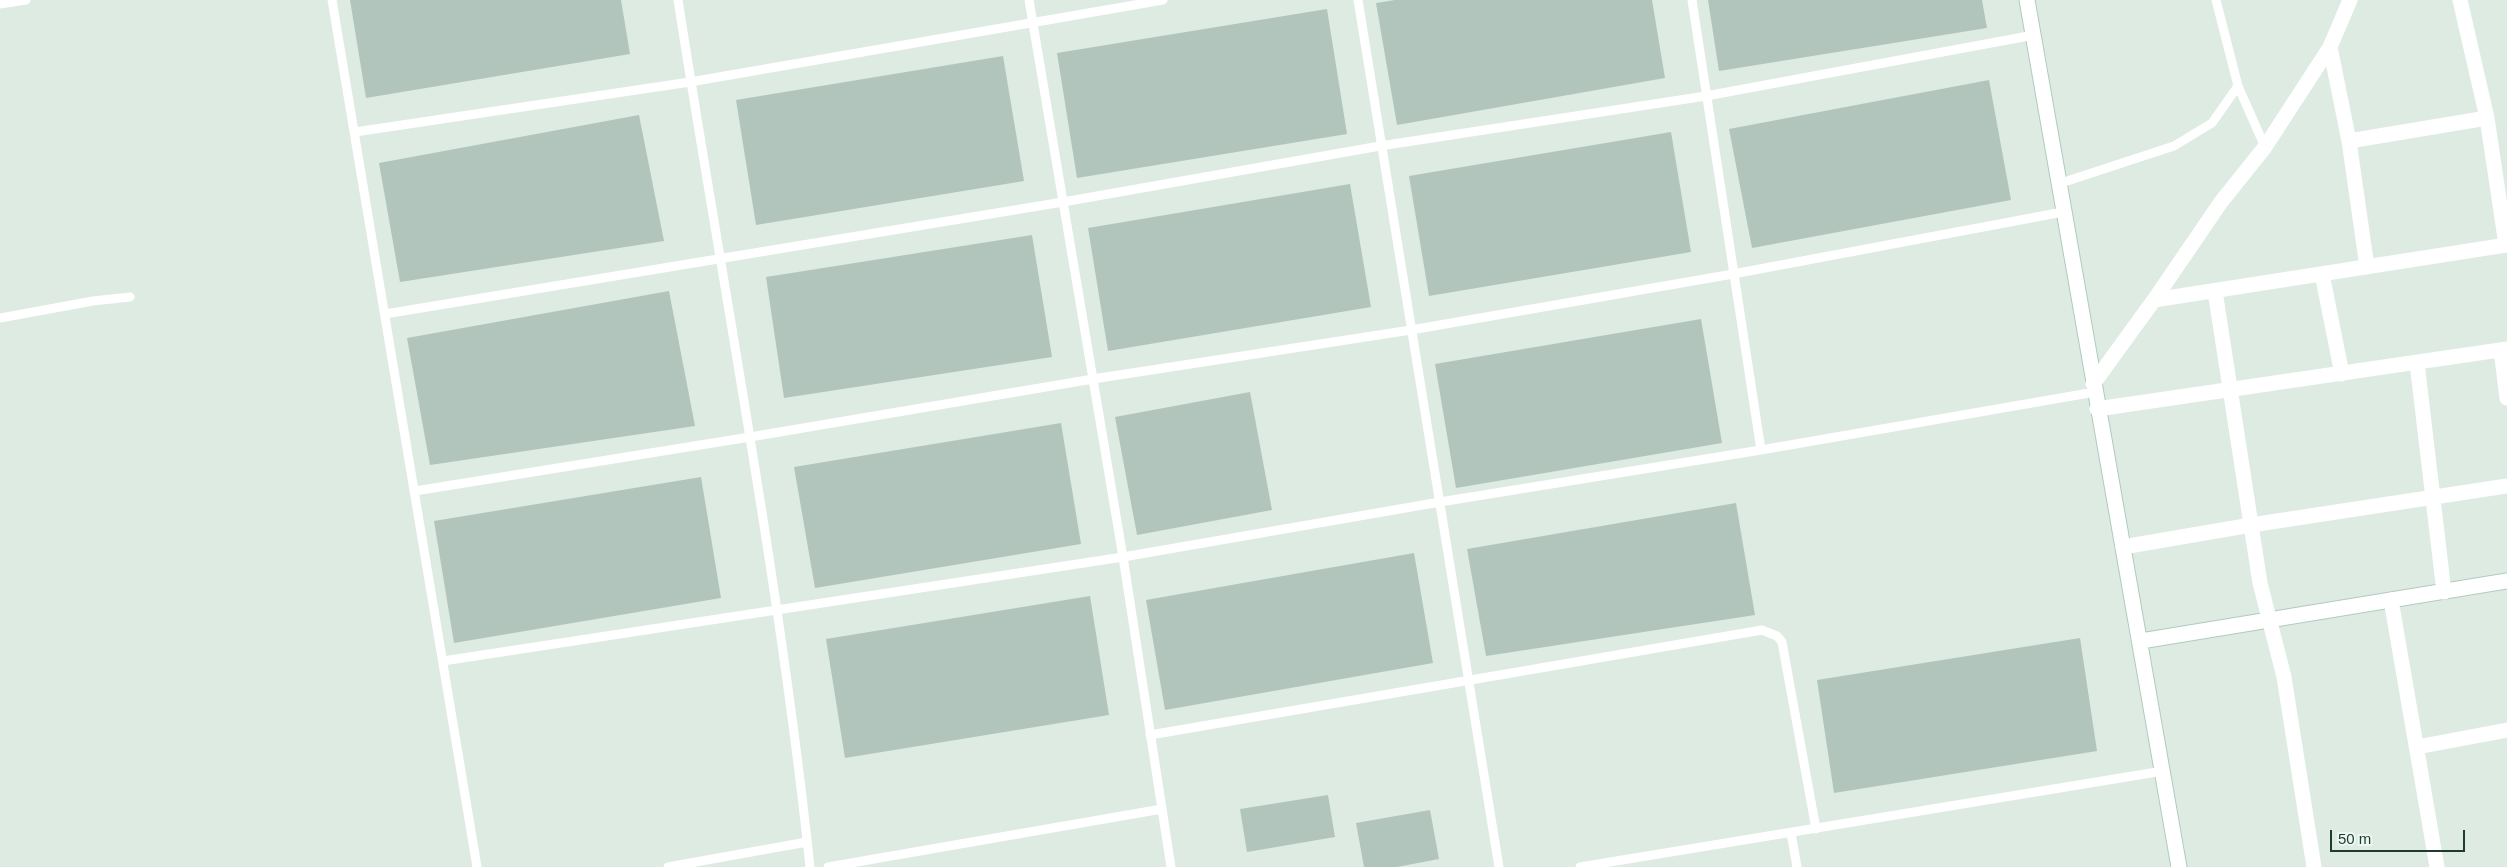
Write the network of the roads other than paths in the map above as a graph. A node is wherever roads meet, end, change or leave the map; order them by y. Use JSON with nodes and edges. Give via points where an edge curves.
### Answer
{"nodes":[{"id":1,"x":26,"y":0,"type":"edge"},
{"id":2,"x":332,"y":0,"type":"edge"},
{"id":3,"x":678,"y":0,"type":"edge"},
{"id":4,"x":1028,"y":0,"type":"edge"},
{"id":5,"x":1163,"y":0,"type":"edge"},
{"id":6,"x":1358,"y":0,"type":"edge"},
{"id":7,"x":1692,"y":0,"type":"edge"},
{"id":8,"x":2027,"y":0,"type":"edge"},
{"id":9,"x":2216,"y":0,"type":"edge"},
{"id":10,"x":2350,"y":0,"type":"edge"},
{"id":11,"x":2460,"y":0,"type":"edge"},
{"id":12,"x":0,"y":4,"type":"edge"},
{"id":13,"x":1032,"y":22,"type":"junction"},
{"id":14,"x":2034,"y":35,"type":"junction"},
{"id":15,"x":2330,"y":47,"type":"junction"},
{"id":16,"x":690,"y":82,"type":"junction"},
{"id":17,"x":2238,"y":86,"type":"junction"},
{"id":18,"x":1706,"y":96,"type":"junction"},
{"id":19,"x":2487,"y":118,"type":"junction"},
{"id":20,"x":355,"y":132,"type":"junction"},
{"id":21,"x":2349,"y":141,"type":"junction"},
{"id":22,"x":1380,"y":146,"type":"junction"},
{"id":23,"x":2265,"y":147,"type":"junction"},
{"id":24,"x":2058,"y":184,"type":"junction"},
{"id":25,"x":1063,"y":202,"type":"junction"},
{"id":26,"x":2063,"y":212,"type":"junction"},
{"id":27,"x":2506,"y":245,"type":"edge"},
{"id":28,"x":720,"y":257,"type":"junction"},
{"id":29,"x":2367,"y":267,"type":"junction"},
{"id":30,"x":1733,"y":274,"type":"junction"},
{"id":31,"x":2322,"y":274,"type":"junction"},
{"id":32,"x":2214,"y":290,"type":"junction"},
{"id":33,"x":130,"y":297,"type":"dead end"},
{"id":34,"x":2154,"y":300,"type":"junction"},
{"id":35,"x":384,"y":314,"type":"junction"},
{"id":36,"x":0,"y":318,"type":"edge"},
{"id":37,"x":1411,"y":330,"type":"junction"},
{"id":38,"x":2504,"y":350,"type":"edge"},
{"id":39,"x":2417,"y":362,"type":"junction"},
{"id":40,"x":2342,"y":374,"type":"junction"},
{"id":41,"x":1093,"y":379,"type":"junction"},
{"id":42,"x":2094,"y":388,"type":"junction"},
{"id":43,"x":2229,"y":391,"type":"junction"},
{"id":44,"x":2507,"y":398,"type":"edge"},
{"id":45,"x":2097,"y":409,"type":"junction"},
{"id":46,"x":750,"y":437,"type":"junction"},
{"id":47,"x":1761,"y":450,"type":"junction"},
{"id":48,"x":2507,"y":486,"type":"edge"},
{"id":49,"x":415,"y":490,"type":"junction"},
{"id":50,"x":2434,"y":498,"type":"junction"},
{"id":51,"x":1440,"y":502,"type":"junction"},
{"id":52,"x":2251,"y":525,"type":"junction"},
{"id":53,"x":2122,"y":547,"type":"junction"},
{"id":54,"x":1124,"y":557,"type":"junction"},
{"id":55,"x":2507,"y":582,"type":"edge"},
{"id":56,"x":2444,"y":592,"type":"junction"},
{"id":57,"x":2391,"y":600,"type":"junction"},
{"id":58,"x":777,"y":610,"type":"junction"},
{"id":59,"x":2269,"y":621,"type":"junction"},
{"id":60,"x":2141,"y":641,"type":"junction"},
{"id":61,"x":443,"y":661,"type":"junction"},
{"id":62,"x":1468,"y":680,"type":"junction"},
{"id":63,"x":2507,"y":730,"type":"edge"},
{"id":64,"x":1150,"y":735,"type":"junction"},
{"id":65,"x":2417,"y":747,"type":"junction"},
{"id":66,"x":2163,"y":771,"type":"junction"},
{"id":67,"x":1162,"y":810,"type":"junction"},
{"id":68,"x":1816,"y":829,"type":"junction"},
{"id":69,"x":1792,"y":833,"type":"junction"},
{"id":70,"x":808,"y":842,"type":"junction"},
{"id":71,"x":477,"y":867,"type":"edge"},
{"id":72,"x":668,"y":867,"type":"edge"},
{"id":73,"x":810,"y":867,"type":"edge"},
{"id":74,"x":828,"y":867,"type":"edge"},
{"id":75,"x":1171,"y":867,"type":"edge"},
{"id":76,"x":1499,"y":867,"type":"edge"},
{"id":77,"x":1580,"y":867,"type":"edge"},
{"id":78,"x":1797,"y":867,"type":"edge"},
{"id":79,"x":2179,"y":867,"type":"edge"},
{"id":80,"x":2314,"y":867,"type":"edge"},
{"id":81,"x":2437,"y":867,"type":"edge"}],
"edges":[{"from":1,"to":12,"type":"lane"},
{"from":2,"to":20,"type":"lane"},
{"from":3,"to":16,"type":"lane"},
{"from":4,"to":13,"type":"lane"},
{"from":5,"to":13,"type":"lane"},
{"from":6,"to":22,"type":"lane"},
{"from":7,"to":18,"type":"lane"},
{"from":8,"to":14,"type":"street"},
{"from":9,"to":17,"type":"lane"},
{"from":10,"to":15,"type":"street"},
{"from":11,"to":19,"type":"street"},
{"from":13,"to":16,"type":"lane"},
{"from":13,"to":25,"type":"lane"},
{"from":14,"to":18,"type":"lane"},
{"from":14,"to":24,"type":"street"},
{"from":15,"to":21,"type":"street"},
{"from":15,"to":23,"type":"street"},
{"from":16,"to":20,"type":"lane"},
{"from":16,"to":28,"type":"lane"},
{"from":17,"to":23,"type":"lane"},
{"from":17,"to":24,"type":"lane","via":[[2212,123],[2174,146]]},
{"from":18,"to":22,"type":"lane"},
{"from":18,"to":30,"type":"lane"},
{"from":19,"to":21,"type":"street"},
{"from":19,"to":27,"type":"street"},
{"from":20,"to":35,"type":"lane"},
{"from":21,"to":29,"type":"street"},
{"from":22,"to":25,"type":"lane"},
{"from":22,"to":37,"type":"lane"},
{"from":23,"to":34,"type":"street","via":[[2220,202]]},
{"from":24,"to":26,"type":"street"},
{"from":25,"to":28,"type":"lane"},
{"from":25,"to":41,"type":"lane"},
{"from":26,"to":30,"type":"lane"},
{"from":26,"to":42,"type":"street"},
{"from":27,"to":29,"type":"street"},
{"from":28,"to":35,"type":"lane"},
{"from":28,"to":46,"type":"lane"},
{"from":29,"to":31,"type":"street"},
{"from":30,"to":37,"type":"lane"},
{"from":30,"to":47,"type":"lane"},
{"from":31,"to":32,"type":"street"},
{"from":31,"to":40,"type":"street"},
{"from":32,"to":34,"type":"street"},
{"from":32,"to":43,"type":"street"},
{"from":33,"to":36,"type":"lane"},
{"from":34,"to":42,"type":"street"},
{"from":35,"to":49,"type":"lane"},
{"from":37,"to":41,"type":"lane"},
{"from":37,"to":51,"type":"lane"},
{"from":38,"to":39,"type":"street"},
{"from":38,"to":44,"type":"street"},
{"from":39,"to":40,"type":"street"},
{"from":39,"to":50,"type":"street"},
{"from":40,"to":43,"type":"street"},
{"from":41,"to":46,"type":"lane"},
{"from":41,"to":54,"type":"lane"},
{"from":42,"to":45,"type":"street"},
{"from":42,"to":47,"type":"lane"},
{"from":43,"to":45,"type":"street"},
{"from":43,"to":52,"type":"street"},
{"from":45,"to":53,"type":"street"},
{"from":46,"to":49,"type":"lane"},
{"from":46,"to":58,"type":"lane"},
{"from":47,"to":51,"type":"lane"},
{"from":48,"to":50,"type":"street"},
{"from":49,"to":61,"type":"lane"},
{"from":50,"to":52,"type":"street"},
{"from":50,"to":56,"type":"street"},
{"from":51,"to":54,"type":"lane"},
{"from":51,"to":62,"type":"lane"},
{"from":52,"to":53,"type":"street"},
{"from":52,"to":59,"type":"street"},
{"from":53,"to":60,"type":"street"},
{"from":54,"to":58,"type":"lane"},
{"from":54,"to":64,"type":"lane"},
{"from":55,"to":56,"type":"street"},
{"from":56,"to":57,"type":"street"},
{"from":57,"to":59,"type":"street"},
{"from":57,"to":65,"type":"street"},
{"from":58,"to":61,"type":"lane"},
{"from":58,"to":70,"type":"lane"},
{"from":59,"to":60,"type":"street"},
{"from":59,"to":80,"type":"street","via":[[2284,677]]},
{"from":60,"to":66,"type":"street"},
{"from":61,"to":71,"type":"lane"},
{"from":62,"to":64,"type":"lane"},
{"from":62,"to":68,"type":"lane","via":[[1752,630],[1770,631],[1782,642]]},
{"from":62,"to":76,"type":"lane"},
{"from":63,"to":65,"type":"street"},
{"from":64,"to":67,"type":"lane"},
{"from":65,"to":81,"type":"street"},
{"from":66,"to":68,"type":"lane"},
{"from":66,"to":79,"type":"street"},
{"from":67,"to":74,"type":"lane"},
{"from":67,"to":75,"type":"lane"},
{"from":68,"to":69,"type":"lane"},
{"from":69,"to":77,"type":"lane"},
{"from":69,"to":78,"type":"lane"},
{"from":70,"to":72,"type":"lane"},
{"from":70,"to":73,"type":"lane"}]}
